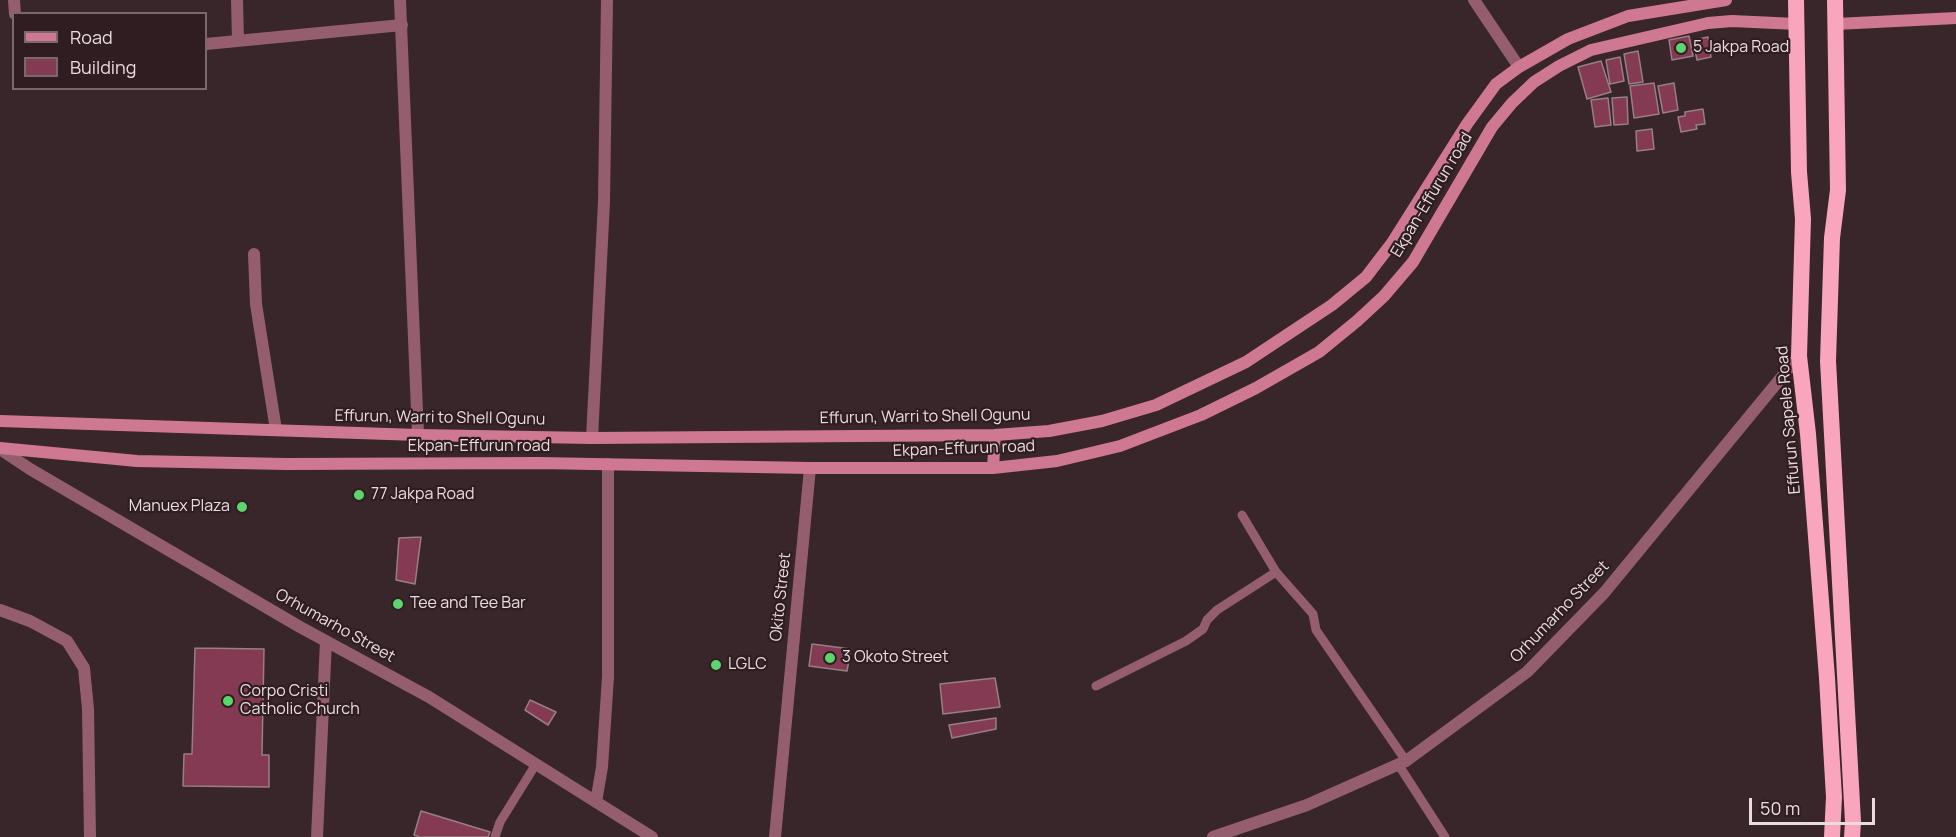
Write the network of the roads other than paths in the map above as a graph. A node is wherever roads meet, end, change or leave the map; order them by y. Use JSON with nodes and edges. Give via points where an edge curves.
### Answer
{"nodes":[{"id":1,"x":237,"y":0,"type":"edge"},
{"id":2,"x":400,"y":0,"type":"edge"},
{"id":3,"x":607,"y":0,"type":"edge"},
{"id":4,"x":1474,"y":0,"type":"edge"},
{"id":5,"x":1726,"y":0,"type":"edge"},
{"id":6,"x":1796,"y":0,"type":"edge"},
{"id":7,"x":1835,"y":0,"type":"edge"},
{"id":8,"x":1696,"y":2,"type":"edge"},
{"id":9,"x":1956,"y":18,"type":"edge"},
{"id":10,"x":1797,"y":24,"type":"junction"},
{"id":11,"x":1836,"y":24,"type":"junction"},
{"id":12,"x":402,"y":25,"type":"junction"},
{"id":13,"x":238,"y":41,"type":"junction"},
{"id":14,"x":207,"y":44,"type":"edge"},
{"id":15,"x":1519,"y":67,"type":"junction"},
{"id":16,"x":254,"y":254,"type":"dead end"},
{"id":17,"x":1799,"y":356,"type":"junction"},
{"id":18,"x":0,"y":421,"type":"edge"},
{"id":19,"x":276,"y":430,"type":"junction"},
{"id":20,"x":418,"y":435,"type":"junction"},
{"id":21,"x":995,"y":435,"type":"junction"},
{"id":22,"x":592,"y":438,"type":"junction"},
{"id":23,"x":0,"y":448,"type":"edge"},
{"id":24,"x":608,"y":464,"type":"junction"},
{"id":25,"x":810,"y":468,"type":"junction"},
{"id":26,"x":993,"y":468,"type":"junction"},
{"id":27,"x":1242,"y":515,"type":"dead end"},
{"id":28,"x":1276,"y":572,"type":"junction"},
{"id":29,"x":0,"y":610,"type":"edge"},
{"id":30,"x":326,"y":641,"type":"junction"},
{"id":31,"x":1096,"y":686,"type":"dead end"},
{"id":32,"x":1402,"y":763,"type":"junction"},
{"id":33,"x":536,"y":764,"type":"junction"},
{"id":34,"x":596,"y":802,"type":"junction"},
{"id":35,"x":90,"y":837,"type":"edge"},
{"id":36,"x":317,"y":837,"type":"edge"},
{"id":37,"x":495,"y":837,"type":"edge"},
{"id":38,"x":652,"y":837,"type":"edge"},
{"id":39,"x":775,"y":837,"type":"edge"},
{"id":40,"x":1213,"y":837,"type":"edge"},
{"id":41,"x":1444,"y":837,"type":"edge"},
{"id":42,"x":1832,"y":837,"type":"edge"},
{"id":43,"x":1852,"y":837,"type":"edge"}],
"edges":[{"from":1,"to":13,"type":"street"},
{"from":2,"to":12,"type":"street"},
{"from":3,"to":22,"type":"street","via":[[604,202]]},
{"from":4,"to":15,"type":"street"},
{"from":5,"to":8,"type":"main road","name":"Effurun, Warri to Shell Ogunu"},
{"from":6,"to":10,"type":"highway","name":"Effurun Sapele Road"},
{"from":7,"to":11,"type":"highway"},
{"from":8,"to":15,"type":"main road","name":"Effurun, Warri to Shell Ogunu","via":[[1628,16],[1568,39]]},
{"from":9,"to":11,"type":"main road"},
{"from":10,"to":17,"type":"highway","name":"Effurun Sapele Road","via":[[1803,219]]},
{"from":10,"to":26,"type":"main road","name":"Ekpan-Effurun road","via":[[1708,22],[1591,50],[1559,66],[1512,102],[1492,127],[1413,262],[1357,321],[1319,352],[1201,415],[1120,446],[1057,461]]},
{"from":11,"to":43,"type":"highway","via":[[1838,190],[1832,238],[1828,361]]},
{"from":12,"to":13,"type":"street"},
{"from":12,"to":20,"type":"street"},
{"from":13,"to":14,"type":"street"},
{"from":15,"to":21,"type":"main road","name":"Effurun, Warri to Shell Ogunu","via":[[1496,84],[1366,277],[1332,305],[1246,362],[1156,405],[1102,421]]},
{"from":16,"to":19,"type":"street","via":[[256,304]]},
{"from":17,"to":32,"type":"street","name":"Orhumarho Street","via":[[1604,593],[1542,657]]},
{"from":17,"to":42,"type":"highway","name":"Effurun Sapele Road","via":[[1827,678],[1834,797]]},
{"from":18,"to":19,"type":"main road","name":"Effurun, Warri to Shell Ogunu"},
{"from":19,"to":20,"type":"main road","name":"Effurun, Warri to Shell Ogunu"},
{"from":20,"to":22,"type":"main road","name":"Effurun, Warri to Shell Ogunu"},
{"from":21,"to":22,"type":"main road","name":"Effurun, Warri to Shell Ogunu"},
{"from":21,"to":26,"type":"main road"},
{"from":23,"to":24,"type":"main road","name":"Ekpan-Effurun road","via":[[137,461]]},
{"from":23,"to":30,"type":"street","name":"Orhumarho Street"},
{"from":24,"to":25,"type":"main road","name":"Ekpan-Effurun road"},
{"from":24,"to":34,"type":"street","via":[[608,677]]},
{"from":25,"to":26,"type":"main road","name":"Ekpan-Effurun road"},
{"from":25,"to":39,"type":"street","name":"Okito Street"},
{"from":27,"to":28,"type":"lane"},
{"from":28,"to":31,"type":"lane","via":[[1217,610],[1203,629],[1186,641]]},
{"from":28,"to":32,"type":"lane","via":[[1313,614],[1316,630]]},
{"from":29,"to":35,"type":"street","via":[[30,621],[67,642],[84,668]]},
{"from":30,"to":33,"type":"street","name":"Orhumarho Street","via":[[429,697]]},
{"from":30,"to":36,"type":"street"},
{"from":32,"to":40,"type":"street","name":"Orhumarho Street","via":[[1307,805]]},
{"from":32,"to":41,"type":"lane"},
{"from":33,"to":34,"type":"street","name":"Orhumarho Street"},
{"from":33,"to":37,"type":"lane"},
{"from":34,"to":38,"type":"street","name":"Orhumarho Street"}]}
